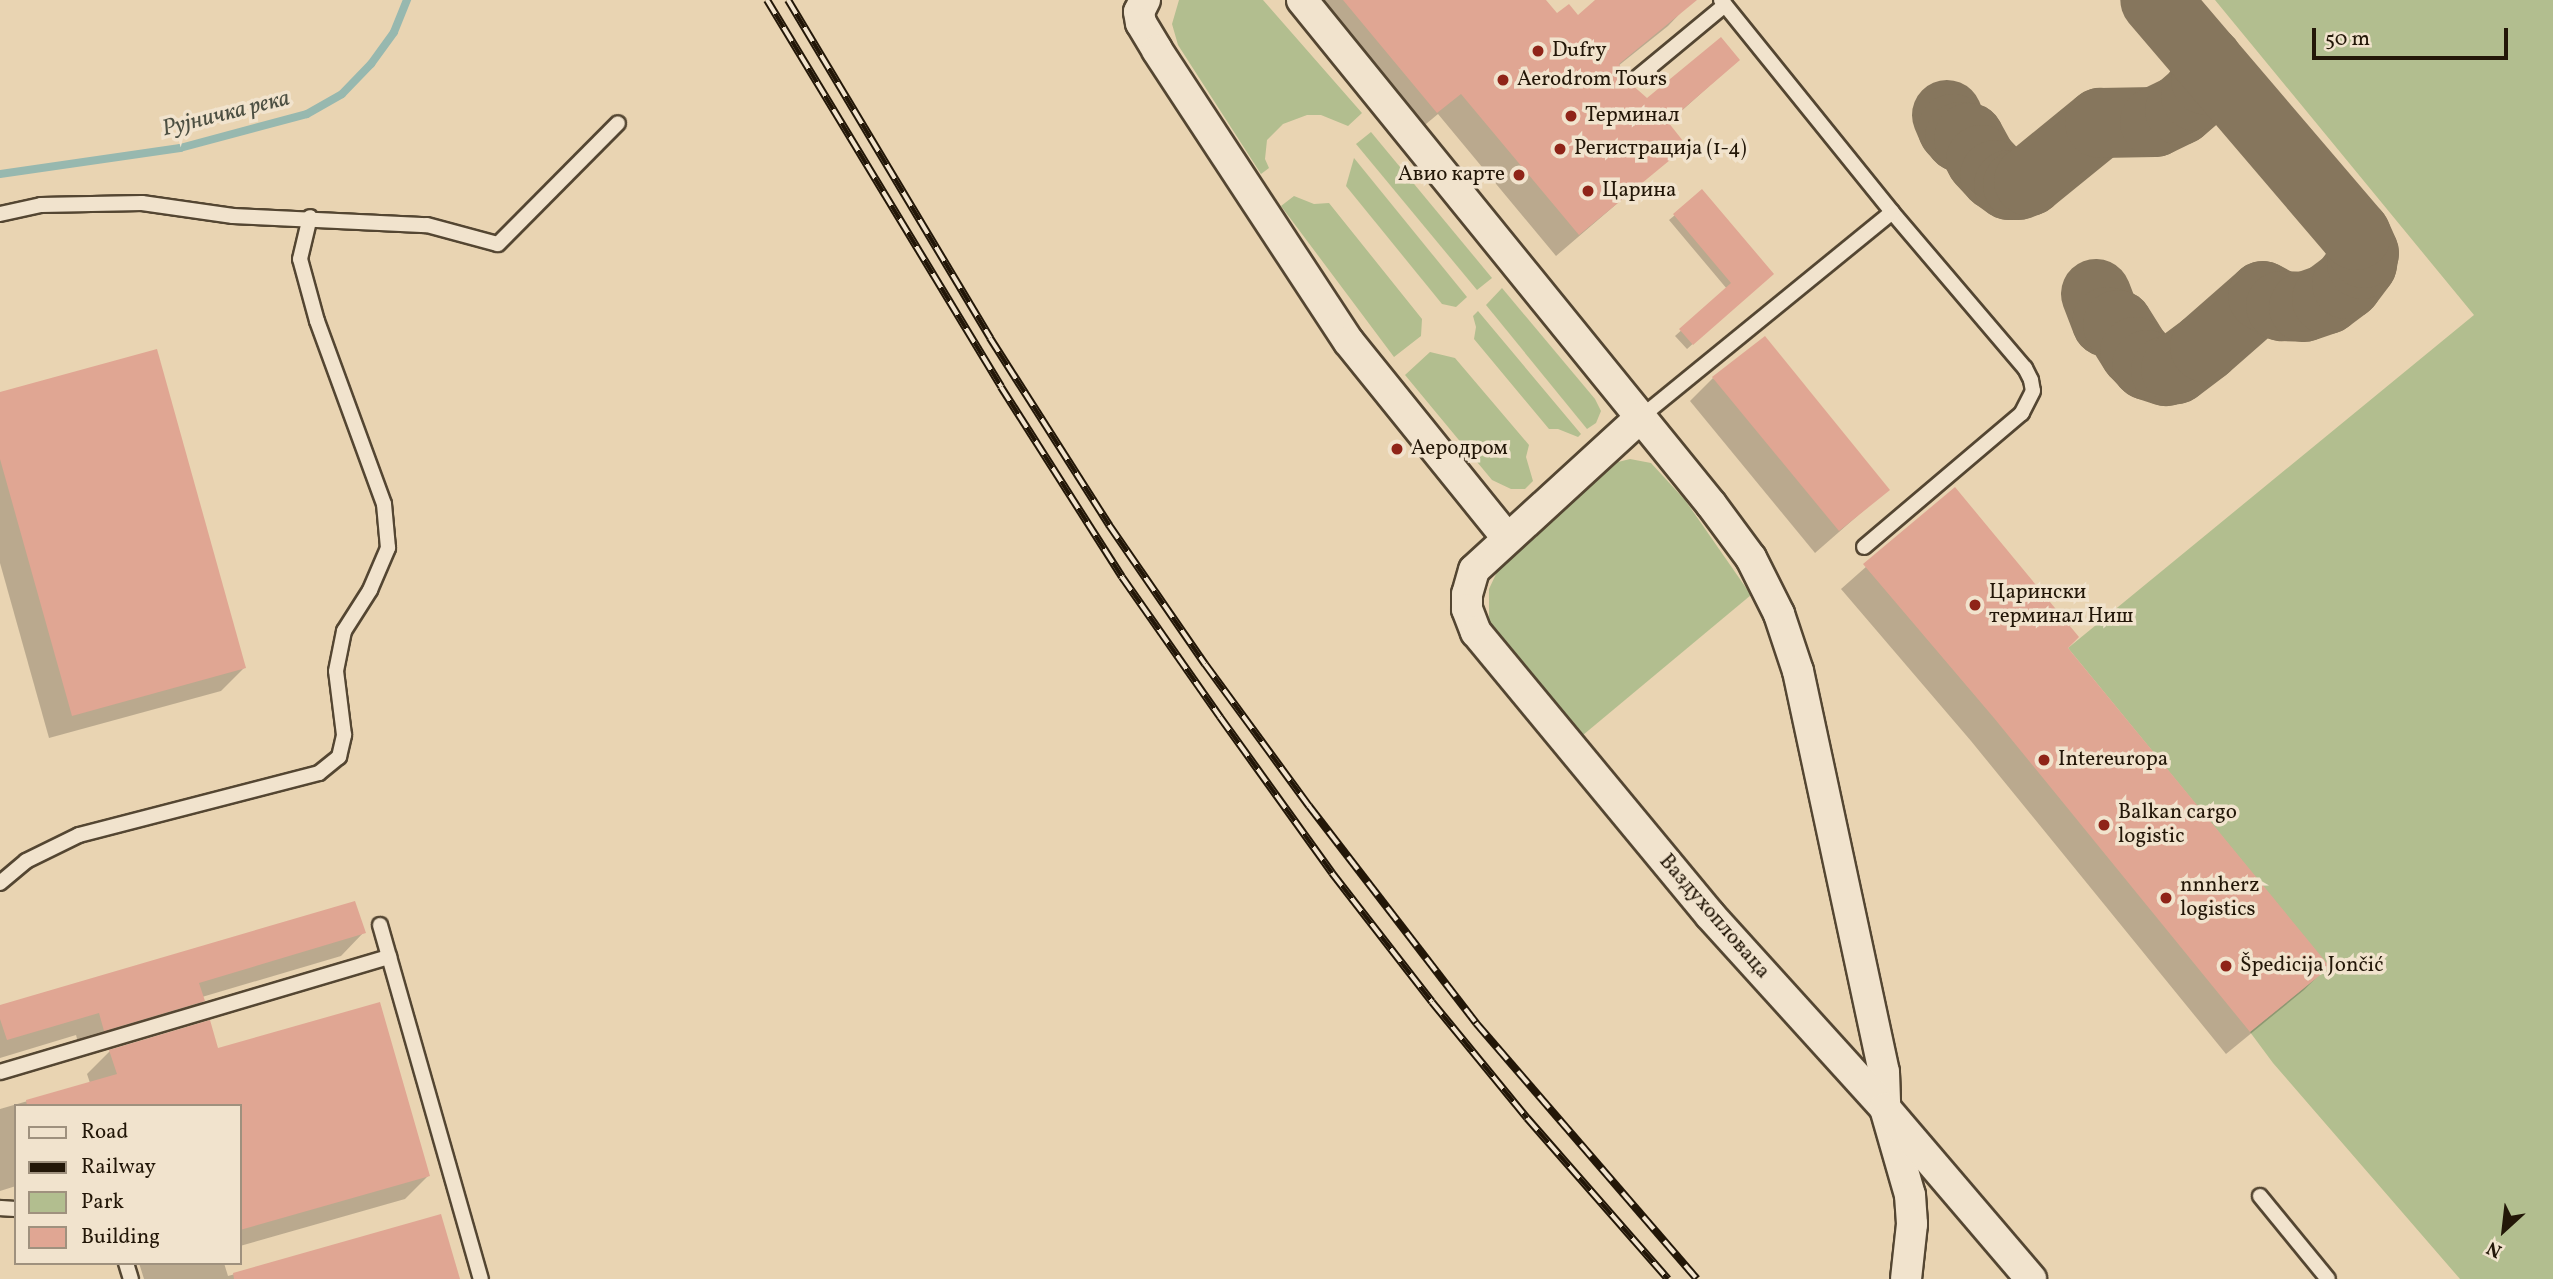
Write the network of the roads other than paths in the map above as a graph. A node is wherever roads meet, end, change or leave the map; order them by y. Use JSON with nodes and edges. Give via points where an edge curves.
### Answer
{"nodes":[{"id":1,"x":1302,"y":0,"type":"edge"},
{"id":2,"x":1723,"y":2,"type":"edge"},
{"id":3,"x":1139,"y":4,"type":"edge"},
{"id":4,"x":1639,"y":77,"type":"dead end"},
{"id":5,"x":618,"y":123,"type":"dead end"},
{"id":6,"x":1892,"y":212,"type":"junction"},
{"id":7,"x":0,"y":214,"type":"edge"},
{"id":8,"x":310,"y":217,"type":"junction"},
{"id":9,"x":1641,"y":417,"type":"junction"},
{"id":10,"x":1507,"y":538,"type":"junction"},
{"id":11,"x":1864,"y":547,"type":"dead end"},
{"id":12,"x":0,"y":883,"type":"edge"},
{"id":13,"x":380,"y":926,"type":"dead end"},
{"id":14,"x":389,"y":957,"type":"junction"},
{"id":15,"x":0,"y":1072,"type":"edge"},
{"id":16,"x":1885,"y":1108,"type":"junction"},
{"id":17,"x":2260,"y":1196,"type":"dead end"},
{"id":18,"x":481,"y":1279,"type":"edge"},
{"id":19,"x":1906,"y":1279,"type":"edge"},
{"id":20,"x":2031,"y":1279,"type":"edge"},
{"id":21,"x":2328,"y":1279,"type":"edge"}],
"edges":[{"from":1,"to":9,"type":"street"},
{"from":2,"to":4,"type":"lane"},
{"from":2,"to":6,"type":"lane"},
{"from":3,"to":10,"type":"street","via":[[1141,23],[1157,50],[1349,342]]},
{"from":5,"to":8,"type":"lane","via":[[498,244],[427,225]]},
{"from":6,"to":9,"type":"lane"},
{"from":6,"to":11,"type":"lane","via":[[2025,368],[2033,391],[2022,413]]},
{"from":7,"to":8,"type":"lane","via":[[41,205],[142,203],[233,216]]},
{"from":8,"to":12,"type":"lane","via":[[300,259],[317,321],[384,504],[388,548],[370,590],[344,631],[336,671],[344,734],[339,757],[319,773],[79,835],[26,861]]},
{"from":9,"to":10,"type":"street","name":"Ваздухопловаца"},
{"from":9,"to":16,"type":"street","via":[[1751,558],[1789,638],[1884,1072]]},
{"from":10,"to":16,"type":"street","name":"Ваздухопловаца","via":[[1470,579],[1468,609],[1481,640],[1710,915]]},
{"from":13,"to":14,"type":"lane"},
{"from":14,"to":15,"type":"lane"},
{"from":14,"to":18,"type":"lane"},
{"from":16,"to":19,"type":"street","via":[[1910,1195]]},
{"from":16,"to":20,"type":"street","name":"Ваздухопловаца"},
{"from":17,"to":21,"type":"lane"}]}
